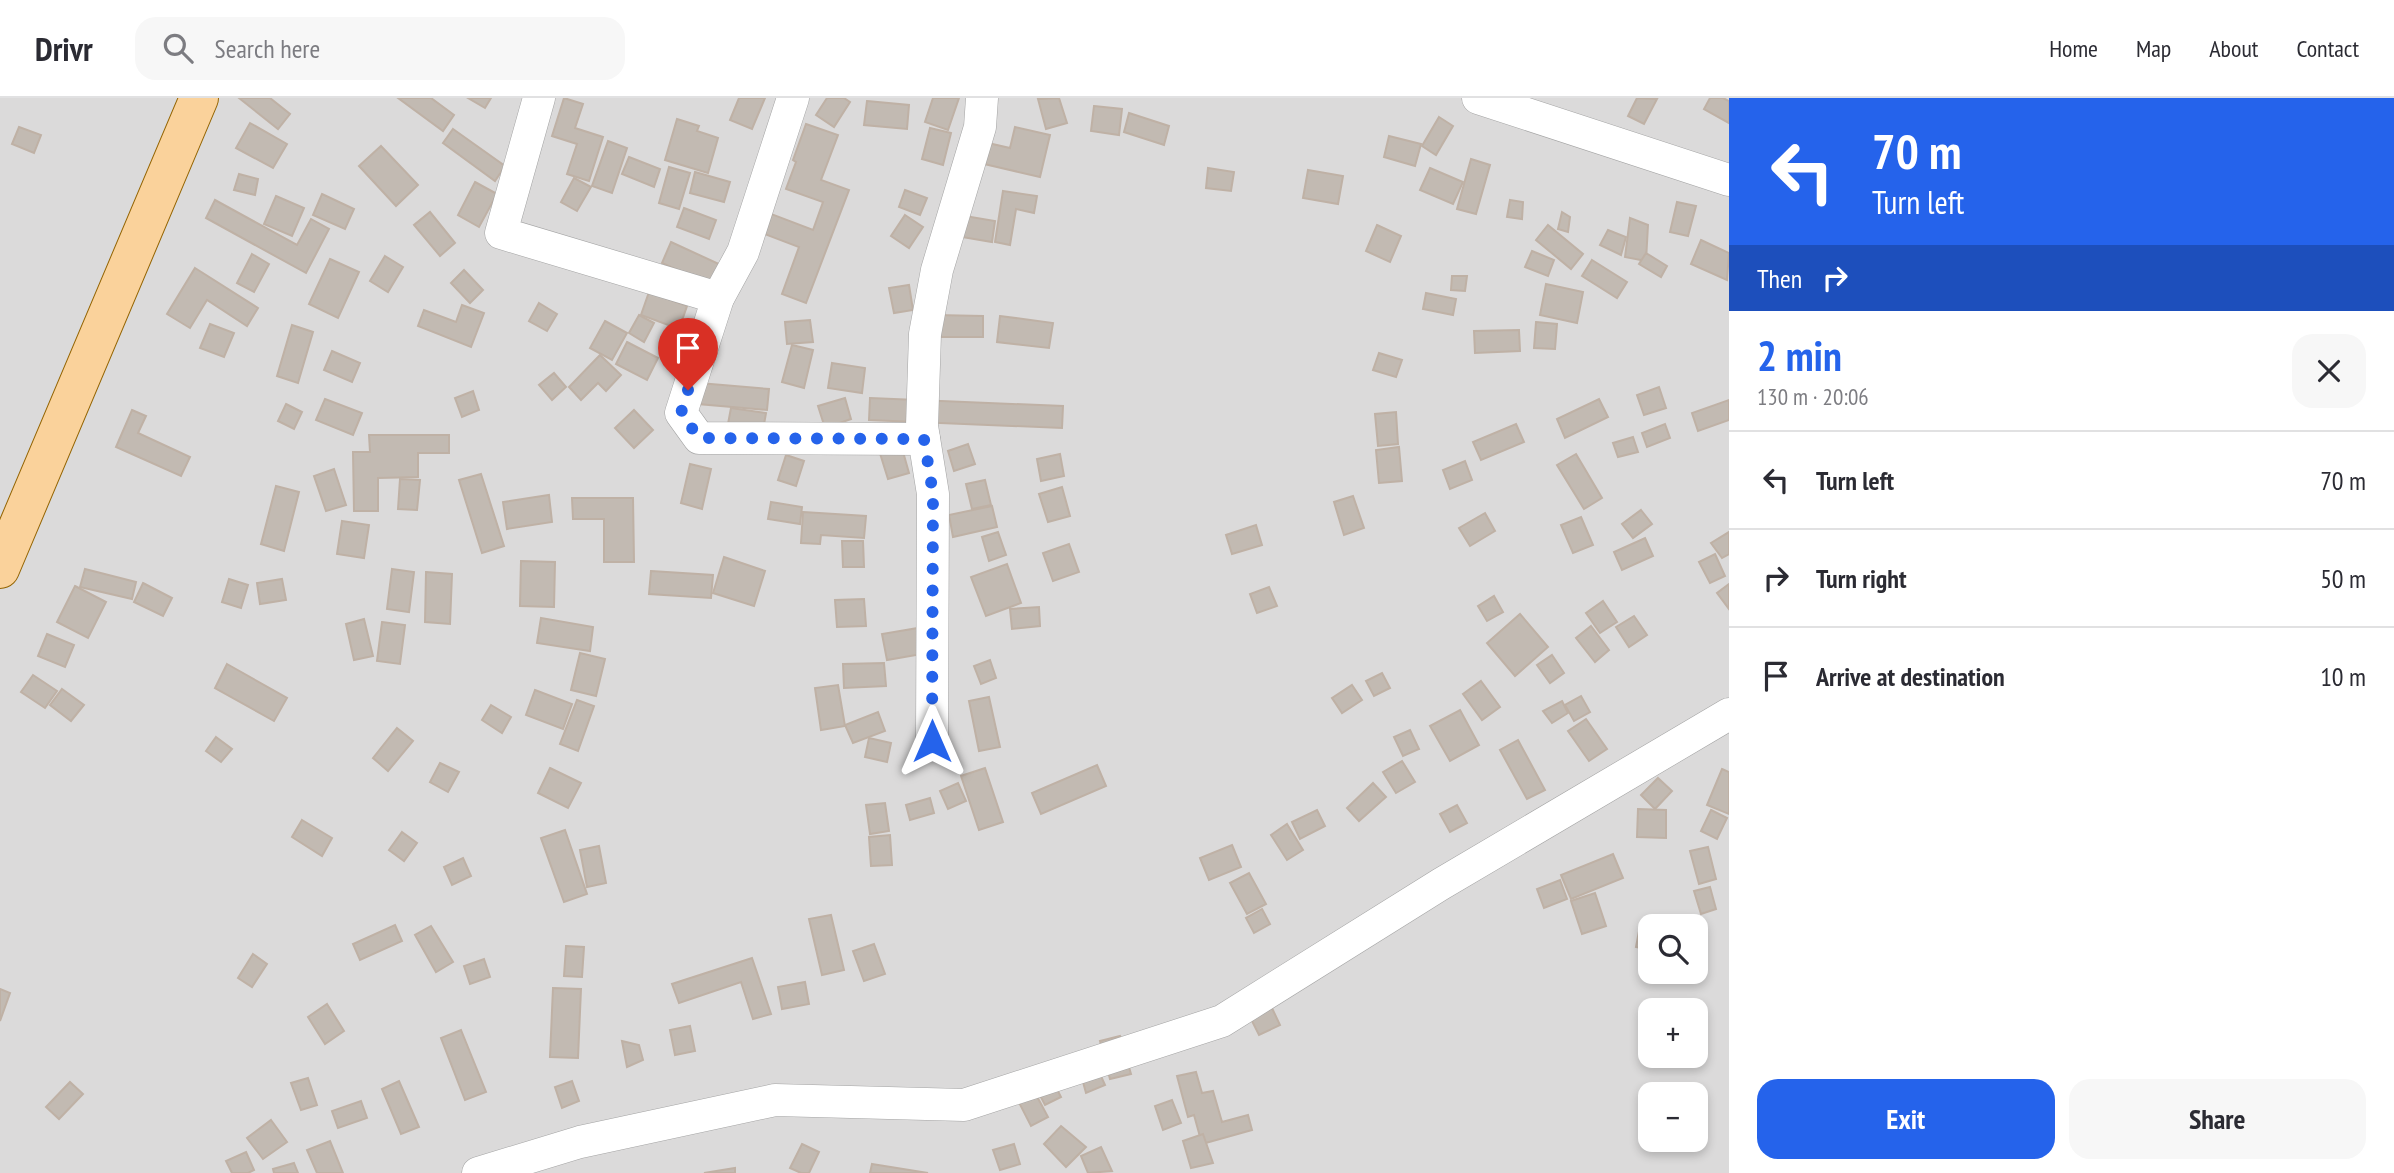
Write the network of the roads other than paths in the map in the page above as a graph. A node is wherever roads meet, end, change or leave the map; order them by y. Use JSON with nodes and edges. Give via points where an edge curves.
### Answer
{"nodes":[{"id":1,"x":199,"y":98,"type":"edge"},
{"id":2,"x":539,"y":98,"type":"edge"},
{"id":3,"x":793,"y":98,"type":"edge"},
{"id":4,"x":982,"y":98,"type":"edge"},
{"id":5,"x":1478,"y":98,"type":"edge"},
{"id":6,"x":1729,"y":180,"type":"edge"},
{"id":7,"x":718,"y":298,"type":"junction"},
{"id":8,"x":924,"y":439,"type":"junction"},
{"id":9,"x":0,"y":569,"type":"edge"},
{"id":10,"x":1729,"y":714,"type":"edge"},
{"id":11,"x":932,"y":741,"type":"dead end"},
{"id":12,"x":478,"y":1173,"type":"edge"}],
"edges":[{"from":1,"to":9,"type":"main road"},
{"from":2,"to":7,"type":"street","via":[[501,233]]},
{"from":3,"to":7,"type":"street","via":[[743,251]]},
{"from":4,"to":8,"type":"street","via":[[980,127],[937,270],[925,334]]},
{"from":5,"to":6,"type":"street"},
{"from":7,"to":8,"type":"street","via":[[681,413],[699,438]]},
{"from":8,"to":11,"type":"street","via":[[933,494]]},
{"from":10,"to":12,"type":"street","via":[[1441,884],[1222,1021],[964,1105],[775,1100],[580,1142]]}]}
